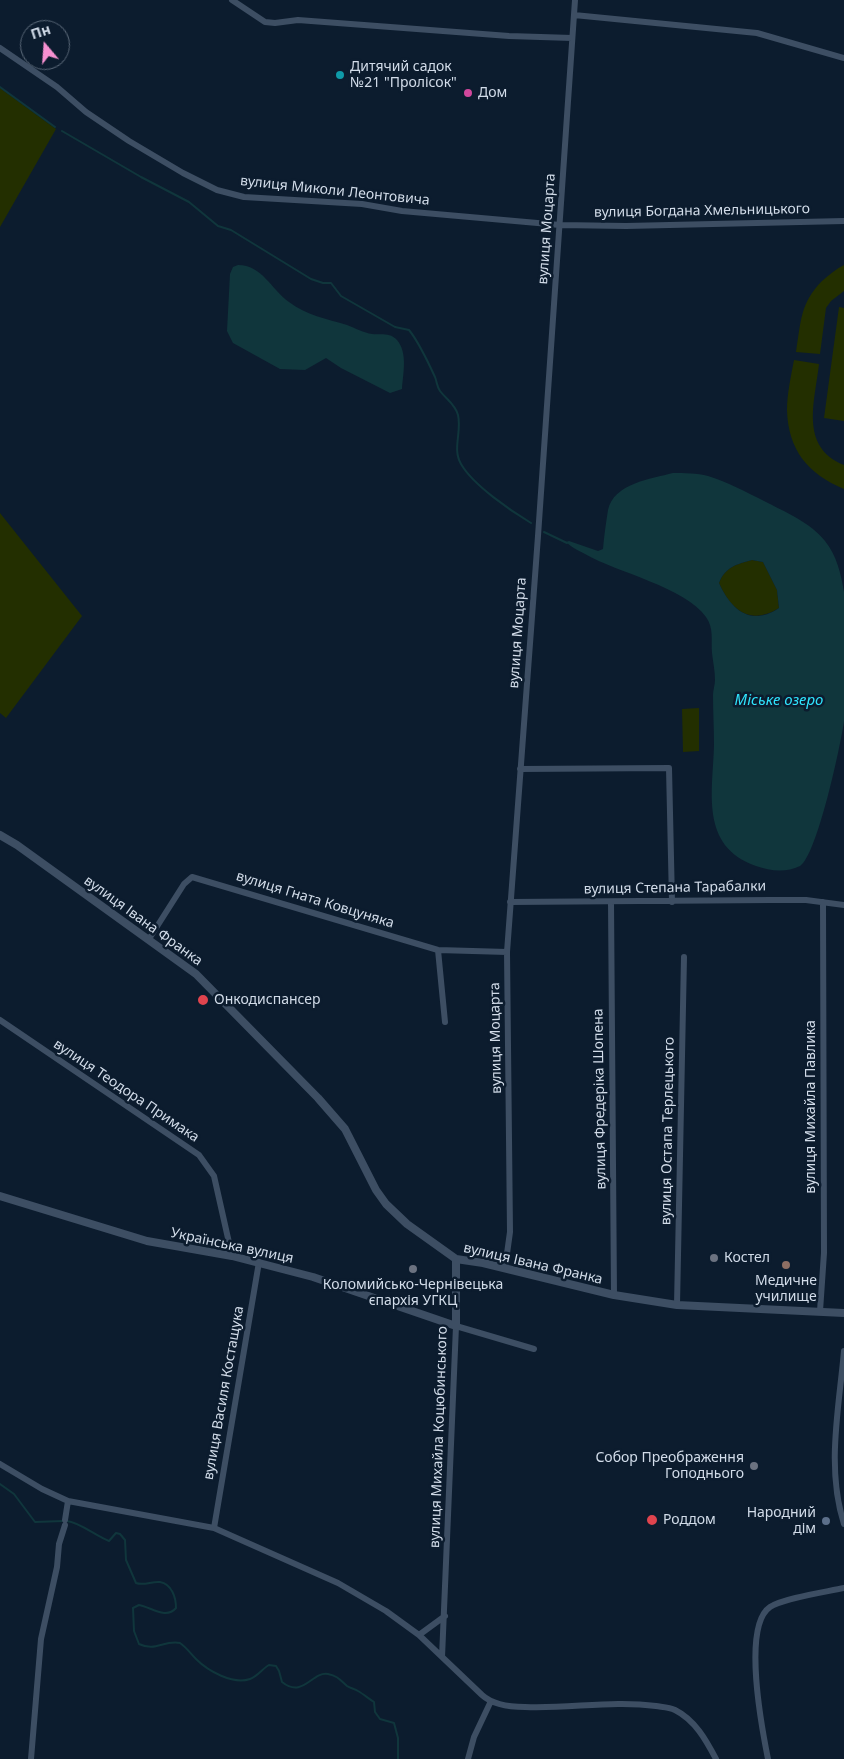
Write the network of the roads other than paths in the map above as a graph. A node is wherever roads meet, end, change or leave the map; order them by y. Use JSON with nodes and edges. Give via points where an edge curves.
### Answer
{"nodes":[{"id":1,"x":232,"y":0,"type":"edge"},
{"id":2,"x":575,"y":0,"type":"edge"},
{"id":3,"x":574,"y":15,"type":"junction"},
{"id":4,"x":572,"y":38,"type":"junction"},
{"id":5,"x":0,"y":48,"type":"edge"},
{"id":6,"x":844,"y":58,"type":"edge"},
{"id":7,"x":844,"y":221,"type":"edge"},
{"id":8,"x":560,"y":225,"type":"junction"},
{"id":9,"x":520,"y":769,"type":"junction"},
{"id":10,"x":0,"y":834,"type":"edge"},
{"id":11,"x":510,"y":902,"type":"junction"},
{"id":12,"x":611,"y":902,"type":"junction"},
{"id":13,"x":672,"y":902,"type":"junction"},
{"id":14,"x":823,"y":902,"type":"junction"},
{"id":15,"x":842,"y":904,"type":"edge"},
{"id":16,"x":149,"y":939,"type":"junction"},
{"id":17,"x":438,"y":950,"type":"junction"},
{"id":18,"x":507,"y":952,"type":"junction"},
{"id":19,"x":684,"y":957,"type":"dead end"},
{"id":20,"x":0,"y":1020,"type":"edge"},
{"id":21,"x":445,"y":1022,"type":"dead end"},
{"id":22,"x":0,"y":1196,"type":"edge"},
{"id":23,"x":232,"y":1256,"type":"junction"},
{"id":24,"x":456,"y":1259,"type":"junction"},
{"id":25,"x":259,"y":1262,"type":"junction"},
{"id":26,"x":505,"y":1268,"type":"junction"},
{"id":27,"x":614,"y":1295,"type":"junction"},
{"id":28,"x":677,"y":1305,"type":"junction"},
{"id":29,"x":820,"y":1311,"type":"junction"},
{"id":30,"x":844,"y":1313,"type":"edge"},
{"id":31,"x":456,"y":1326,"type":"junction"},
{"id":32,"x":534,"y":1349,"type":"dead end"},
{"id":33,"x":844,"y":1351,"type":"edge"},
{"id":34,"x":0,"y":1464,"type":"edge"},
{"id":35,"x":68,"y":1502,"type":"junction"},
{"id":36,"x":844,"y":1524,"type":"edge"},
{"id":37,"x":214,"y":1528,"type":"junction"},
{"id":38,"x":844,"y":1588,"type":"edge"},
{"id":39,"x":445,"y":1616,"type":"junction"},
{"id":40,"x":419,"y":1635,"type":"junction"},
{"id":41,"x":442,"y":1657,"type":"junction"},
{"id":42,"x":490,"y":1702,"type":"junction"},
{"id":43,"x":31,"y":1759,"type":"edge"},
{"id":44,"x":468,"y":1759,"type":"edge"},
{"id":45,"x":716,"y":1759,"type":"edge"},
{"id":46,"x":768,"y":1759,"type":"edge"}],
"edges":[{"from":1,"to":4,"type":"street","via":[[266,22],[275,24],[298,20]]},
{"from":2,"to":3,"type":"street","name":"вулиця Моцарта"},
{"from":3,"to":4,"type":"street","name":"вулиця Моцарта"},
{"from":3,"to":6,"type":"street","via":[[757,33]]},
{"from":4,"to":8,"type":"street","name":"вулиця Моцарта"},
{"from":5,"to":8,"type":"street","name":"вулиця Миколи Леонтовича","via":[[129,141],[217,190],[244,197],[362,204],[402,211]]},
{"from":7,"to":8,"type":"street","name":"вулиця Богдана Хмельницького"},
{"from":8,"to":9,"type":"street","name":"вулиця Моцарта"},
{"from":9,"to":11,"type":"street","name":"вулиця Моцарта"},
{"from":9,"to":13,"type":"street","via":[[669,768]]},
{"from":10,"to":16,"type":"street","name":"вулиця Івана Франка"},
{"from":11,"to":12,"type":"street","name":"вулиця Степана Тарабалки"},
{"from":11,"to":18,"type":"street","name":"вулиця Моцарта"},
{"from":12,"to":13,"type":"street","name":"вулиця Степана Тарабалки"},
{"from":12,"to":27,"type":"street","name":"вулиця Фредеріка Шопена"},
{"from":13,"to":14,"type":"street","name":"вулиця Степана Тарабалки"},
{"from":14,"to":15,"type":"street","name":"вулиця Степана Тарабалки"},
{"from":14,"to":29,"type":"street","name":"вулиця Михайла Павлика","via":[[824,1253]]},
{"from":16,"to":17,"type":"street","name":"вулиця Гната Ковцуняка","via":[[184,884],[192,877]]},
{"from":16,"to":24,"type":"street","name":"вулиця Івана Франка","via":[[196,974],[318,1098],[349,1135],[386,1204],[407,1224]]},
{"from":17,"to":18,"type":"street","name":"вулиця Гната Ковцуняка"},
{"from":17,"to":21,"type":"street"},
{"from":18,"to":26,"type":"street","name":"вулиця Моцарта","via":[[510,1232]]},
{"from":19,"to":28,"type":"street","name":"вулиця Остапа Терлецького"},
{"from":20,"to":23,"type":"street","name":"вулиця Теодора Примака","via":[[199,1155],[214,1176]]},
{"from":22,"to":23,"type":"street","name":"Українська вулиця","via":[[147,1241]]},
{"from":23,"to":25,"type":"street","name":"Українська вулиця"},
{"from":24,"to":26,"type":"street","name":"вулиця Івана Франка"},
{"from":24,"to":31,"type":"street","name":"вулиця Михайла Коцюбинського"},
{"from":25,"to":31,"type":"street","name":"Українська вулиця"},
{"from":25,"to":37,"type":"street","name":"вулиця Василя Костащука"},
{"from":26,"to":27,"type":"street","name":"вулиця Івана Франка"},
{"from":27,"to":28,"type":"street","name":"вулиця Івана Франка"},
{"from":28,"to":29,"type":"street","name":"вулиця Івана Франка"},
{"from":29,"to":30,"type":"street","name":"вулиця Івана Франка"},
{"from":31,"to":32,"type":"street"},
{"from":31,"to":39,"type":"street","name":"вулиця Михайла Коцюбинського"},
{"from":33,"to":36,"type":"street","via":[[834,1461],[836,1493]]},
{"from":34,"to":35,"type":"street"},
{"from":35,"to":37,"type":"street"},
{"from":35,"to":43,"type":"street","via":[[41,1639]]},
{"from":37,"to":40,"type":"street","via":[[338,1583]]},
{"from":38,"to":46,"type":"street","via":[[778,1603],[761,1619],[756,1639],[755,1669]]},
{"from":39,"to":40,"type":"street"},
{"from":39,"to":41,"type":"street","name":"вулиця Михайла Коцюбинського"},
{"from":40,"to":41,"type":"street"},
{"from":41,"to":42,"type":"street"},
{"from":42,"to":44,"type":"street"},
{"from":42,"to":45,"type":"street","via":[[540,1708],[629,1703],[672,1709],[696,1727]]}]}
